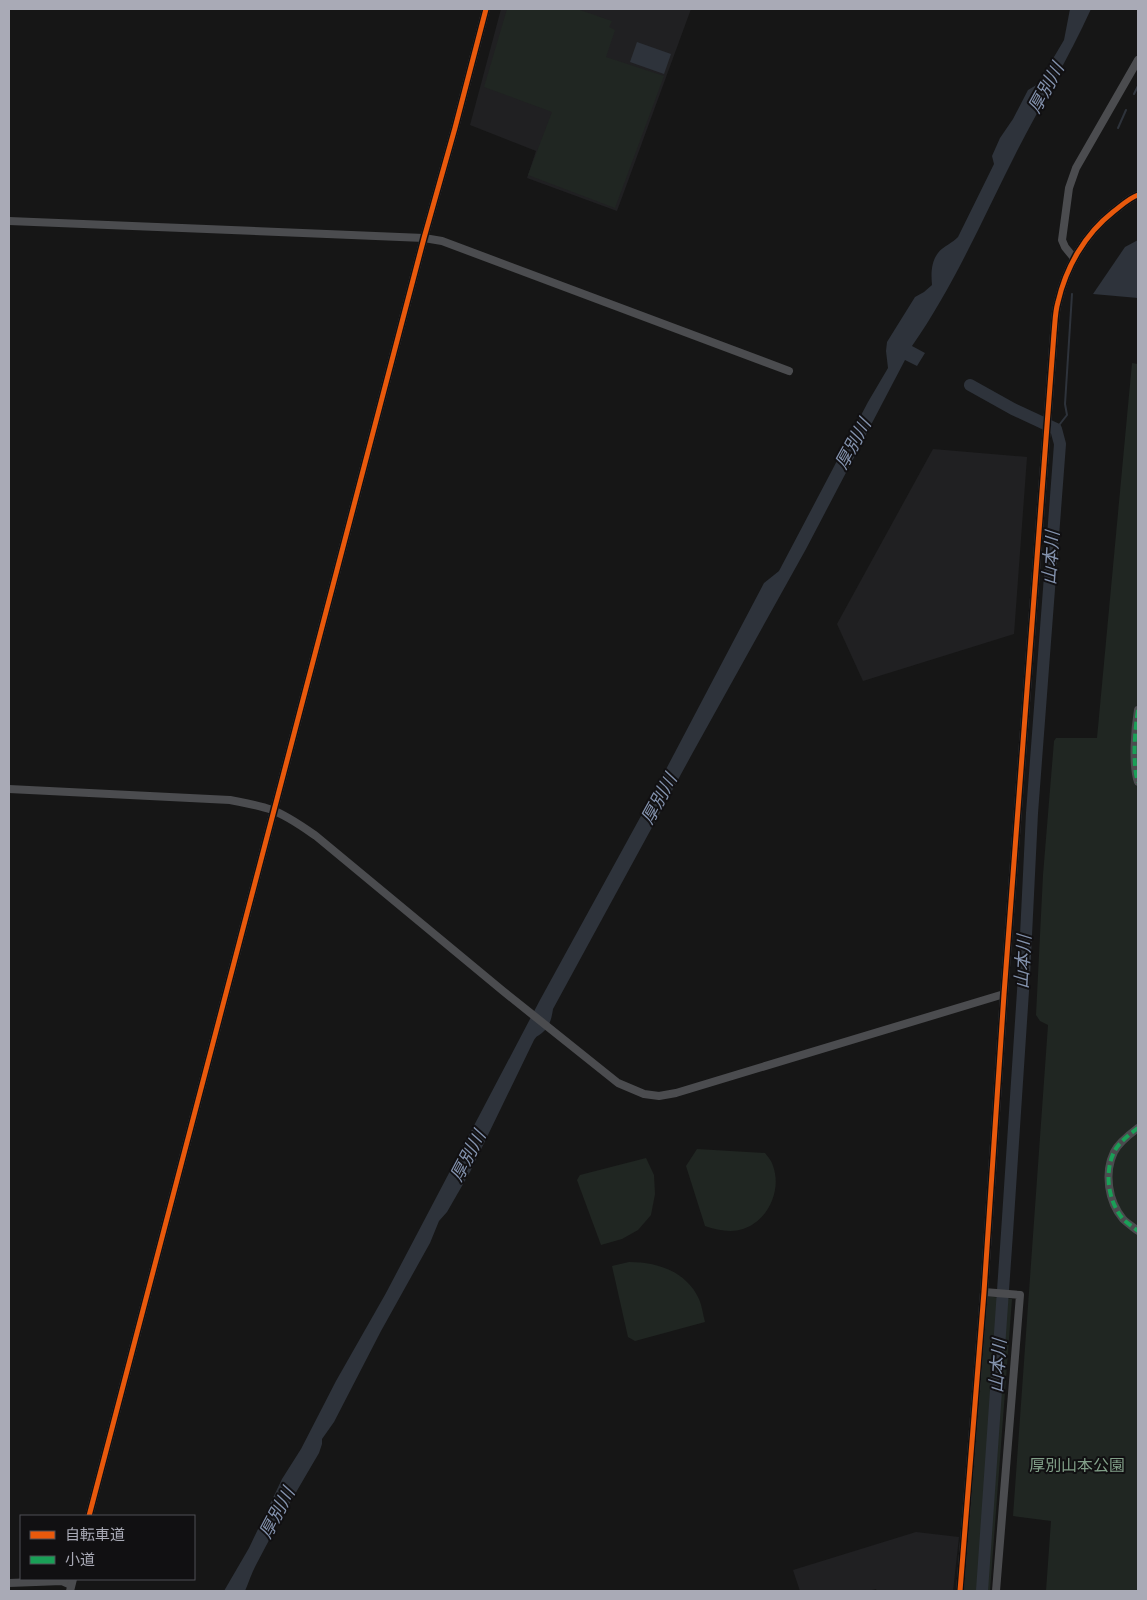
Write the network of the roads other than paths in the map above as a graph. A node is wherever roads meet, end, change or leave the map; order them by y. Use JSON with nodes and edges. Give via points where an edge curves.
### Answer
{"nodes":[{"id":1,"x":486,"y":9,"type":"edge"},
{"id":2,"x":1138,"y":60,"type":"edge"},
{"id":3,"x":1138,"y":195,"type":"edge"},
{"id":4,"x":9,"y":221,"type":"edge"},
{"id":5,"x":424,"y":238,"type":"junction"},
{"id":6,"x":1074,"y":258,"type":"junction"},
{"id":7,"x":789,"y":371,"type":"dead end"},
{"id":8,"x":1138,"y":710,"type":"edge"},
{"id":9,"x":1138,"y":782,"type":"edge"},
{"id":10,"x":9,"y":789,"type":"edge"},
{"id":11,"x":274,"y":811,"type":"junction"},
{"id":12,"x":1004,"y":994,"type":"junction"},
{"id":13,"x":1137,"y":1126,"type":"edge"},
{"id":14,"x":1138,"y":1231,"type":"edge"},
{"id":15,"x":984,"y":1292,"type":"junction"},
{"id":16,"x":89,"y":1515,"type":"edge"},
{"id":17,"x":58,"y":1581,"type":"junction"},
{"id":18,"x":9,"y":1583,"type":"edge"},
{"id":19,"x":71,"y":1585,"type":"edge"},
{"id":20,"x":55,"y":1591,"type":"edge"},
{"id":21,"x":960,"y":1591,"type":"edge"},
{"id":22,"x":996,"y":1591,"type":"edge"}],
"edges":[{"from":1,"to":5,"type":"street"},
{"from":2,"to":6,"type":"street","via":[[1076,168],[1065,210],[1062,240]]},
{"from":3,"to":6,"type":"street","via":[[1100,222]]},
{"from":4,"to":5,"type":"street"},
{"from":5,"to":7,"type":"street","via":[[442,241]]},
{"from":5,"to":11,"type":"street"},
{"from":6,"to":12,"type":"street","via":[[1057,303]]},
{"from":8,"to":9,"type":"street","via":[[1135,768]]},
{"from":10,"to":11,"type":"street","via":[[230,800]]},
{"from":11,"to":12,"type":"street","via":[[316,836],[618,1083],[644,1094],[676,1093]]},
{"from":11,"to":16,"type":"street"},
{"from":12,"to":15,"type":"street"},
{"from":13,"to":14,"type":"street","via":[[1114,1152],[1109,1187],[1123,1218]]},
{"from":15,"to":21,"type":"street"},
{"from":15,"to":22,"type":"street","via":[[1017,1295]]},
{"from":17,"to":18,"type":"street"},
{"from":17,"to":19,"type":"street"},
{"from":17,"to":20,"type":"street"}]}
